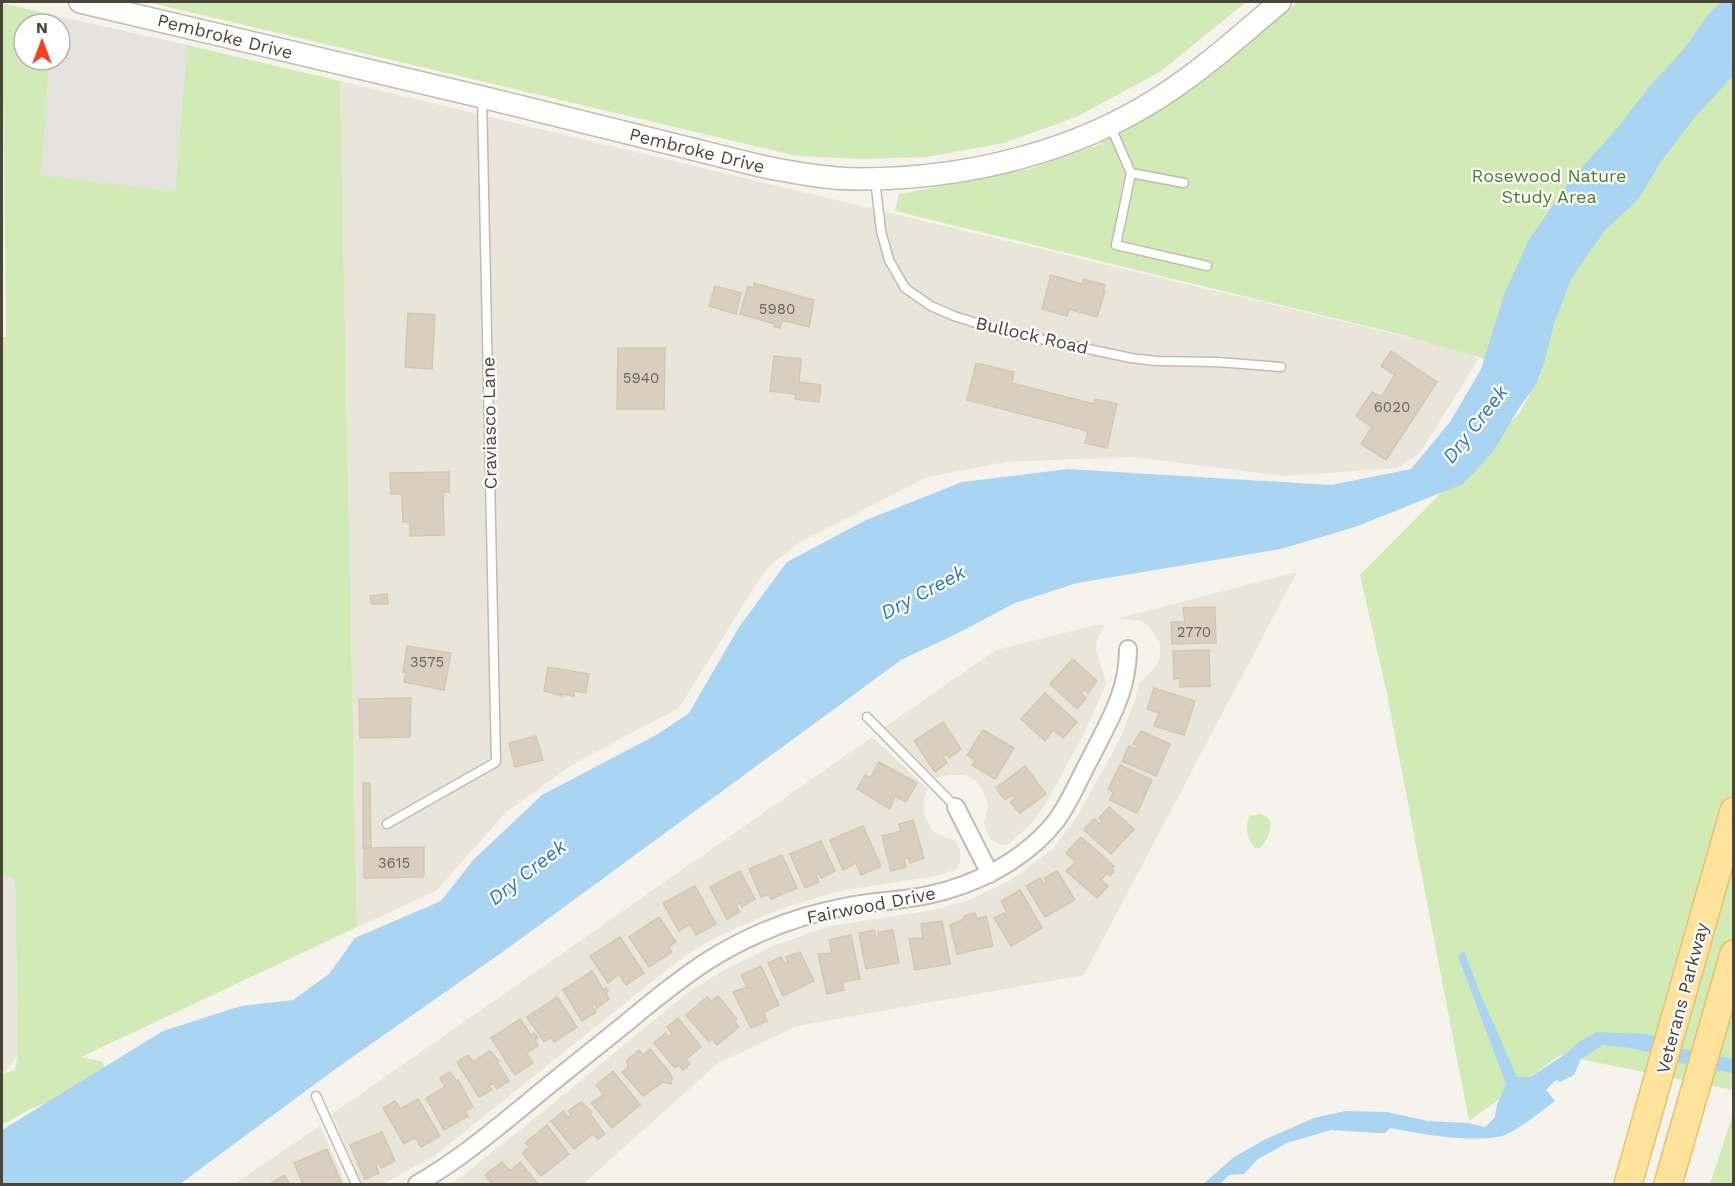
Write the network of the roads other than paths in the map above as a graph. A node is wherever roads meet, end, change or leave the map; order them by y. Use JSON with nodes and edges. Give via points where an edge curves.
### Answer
{"nodes":[{"id":1,"x":80,"y":2,"type":"edge"},
{"id":2,"x":1280,"y":2,"type":"edge"},
{"id":3,"x":482,"y":97,"type":"junction"},
{"id":4,"x":1109,"y":124,"type":"junction"},
{"id":5,"x":1131,"y":174,"type":"junction"},
{"id":6,"x":875,"y":179,"type":"junction"},
{"id":7,"x":1184,"y":183,"type":"dead end"},
{"id":8,"x":1207,"y":266,"type":"dead end"},
{"id":9,"x":1281,"y":366,"type":"dead end"},
{"id":10,"x":1128,"y":649,"type":"dead end"},
{"id":11,"x":867,"y":717,"type":"dead end"},
{"id":12,"x":956,"y":807,"type":"joint"},
{"id":13,"x":1734,"y":811,"type":"edge"},
{"id":14,"x":387,"y":824,"type":"dead end"},
{"id":15,"x":990,"y":874,"type":"junction"},
{"id":16,"x":1732,"y":961,"type":"edge"},
{"id":17,"x":316,"y":1096,"type":"dead end"},
{"id":18,"x":356,"y":1185,"type":"edge"},
{"id":19,"x":417,"y":1185,"type":"edge"},
{"id":20,"x":1628,"y":1185,"type":"edge"},
{"id":21,"x":1668,"y":1185,"type":"edge"}],
"edges":[{"from":1,"to":3,"type":"street","name":"Pembroke Drive"},
{"from":2,"to":4,"type":"street","name":"Pembroke Drive","via":[[1196,73]]},
{"from":3,"to":6,"type":"street","name":"Pembroke Drive","via":[[765,168]]},
{"from":3,"to":14,"type":"lane","name":"Craviasco Lane","via":[[496,762]]},
{"from":4,"to":5,"type":"lane"},
{"from":4,"to":6,"type":"street","name":"Pembroke Drive","via":[[1057,146],[982,168]]},
{"from":5,"to":7,"type":"lane"},
{"from":5,"to":8,"type":"lane","via":[[1116,244]]},
{"from":6,"to":9,"type":"lane","name":"Bullock Road","via":[[889,261],[905,288],[931,306],[998,330],[1131,358]]},
{"from":10,"to":15,"type":"street","name":"Fairwood Drive","via":[[1128,671],[1113,714],[1056,820],[1018,856]]},
{"from":11,"to":12,"type":"lane"},
{"from":12,"to":15,"type":"street"},
{"from":13,"to":20,"type":"main road","name":"Veterans Parkway"},
{"from":15,"to":19,"type":"street","name":"Fairwood Drive","via":[[927,896],[843,907],[801,918],[708,960],[466,1152]]},
{"from":16,"to":21,"type":"main road","name":"Veterans Parkway"},
{"from":17,"to":18,"type":"lane"}]}
